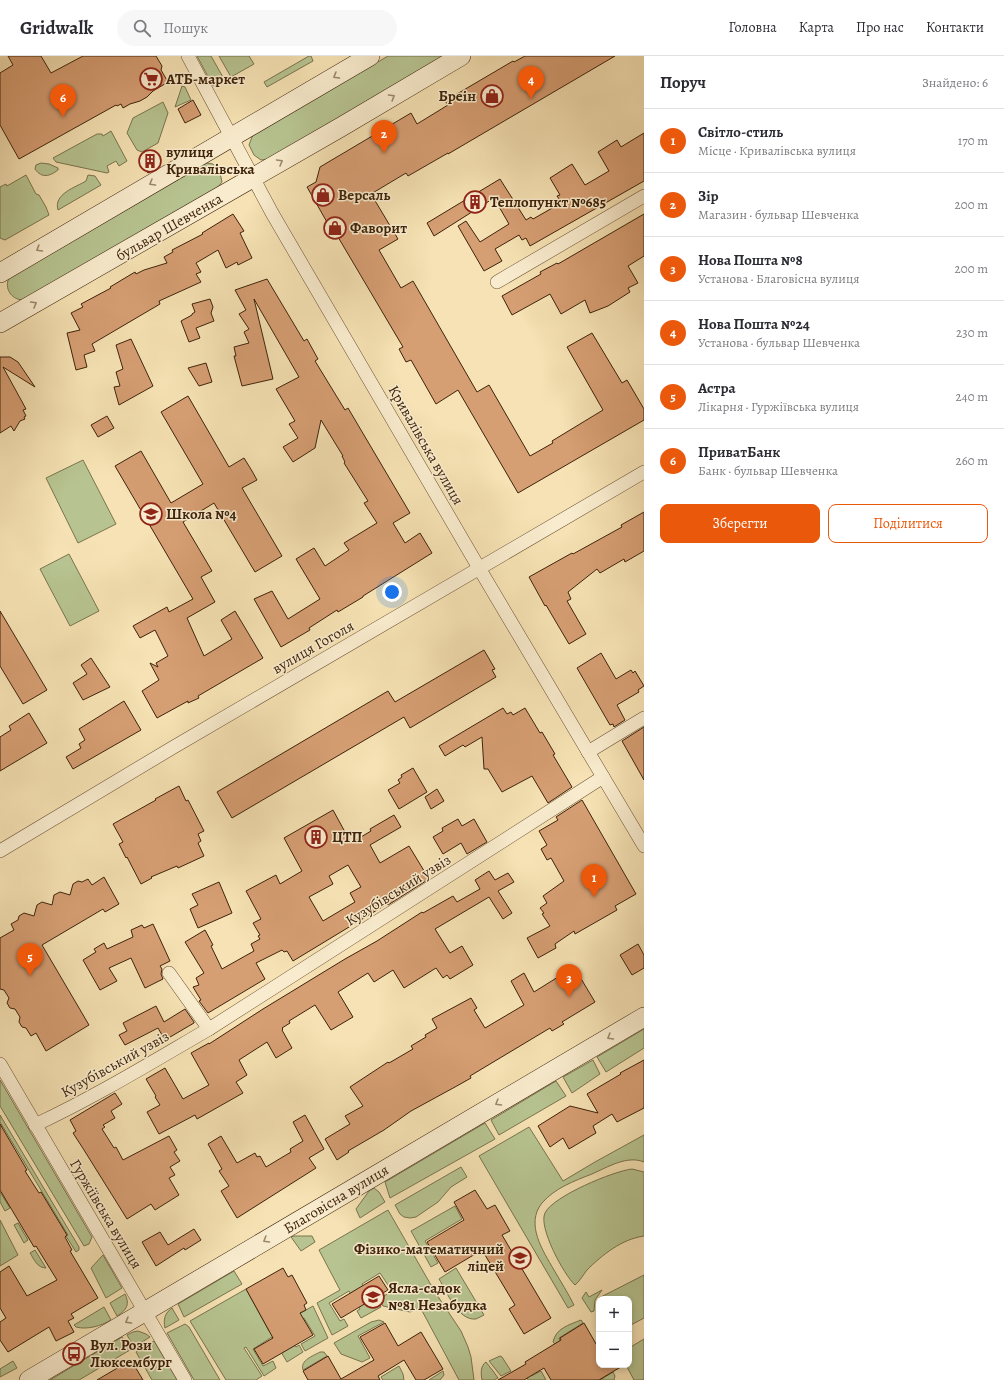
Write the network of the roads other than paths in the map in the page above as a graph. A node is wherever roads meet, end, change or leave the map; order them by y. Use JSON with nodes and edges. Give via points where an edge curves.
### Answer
{"nodes":[{"id":1,"x":188,"y":56,"type":"edge"},
{"id":2,"x":370,"y":56,"type":"edge"},
{"id":3,"x":461,"y":56,"type":"edge"},
{"id":4,"x":231,"y":138,"type":"junction"},
{"id":5,"x":253,"y":178,"type":"junction"},
{"id":6,"x":644,"y":196,"type":"edge"},
{"id":7,"x":0,"y":273,"type":"edge"},
{"id":8,"x":496,"y":282,"type":"dead end"},
{"id":9,"x":0,"y":324,"type":"edge"},
{"id":10,"x":644,"y":472,"type":"edge"},
{"id":11,"x":479,"y":568,"type":"junction"},
{"id":12,"x":644,"y":718,"type":"edge"},
{"id":13,"x":588,"y":752,"type":"junction"},
{"id":14,"x":603,"y":777,"type":"junction"},
{"id":15,"x":644,"y":846,"type":"edge"},
{"id":16,"x":0,"y":851,"type":"edge"},
{"id":17,"x":169,"y":973,"type":"dead end"},
{"id":18,"x":644,"y":1017,"type":"edge"},
{"id":19,"x":209,"y":1029,"type":"junction"},
{"id":20,"x":0,"y":1064,"type":"edge"},
{"id":21,"x":36,"y":1125,"type":"junction"},
{"id":22,"x":145,"y":1312,"type":"junction"},
{"id":23,"x":28,"y":1380,"type":"edge"},
{"id":24,"x":185,"y":1380,"type":"edge"}],
"edges":[{"from":1,"to":4,"type":"street","name":"Кривалівська вулиця"},
{"from":2,"to":4,"type":"main road","one_way":true},
{"from":5,"to":3,"type":"main road","name":"бульвар Шевченка","one_way":true},
{"from":4,"to":5,"type":"street","name":"Кривалівська вулиця"},
{"from":4,"to":7,"type":"main road","one_way":true},
{"from":9,"to":5,"type":"main road","name":"бульвар Шевченка","one_way":true},
{"from":5,"to":11,"type":"street","name":"Кривалівська вулиця"},
{"from":6,"to":8,"type":"street"},
{"from":10,"to":11,"type":"street","name":"вулиця Гоголя"},
{"from":11,"to":13,"type":"street","name":"Кривалівська вулиця"},
{"from":11,"to":16,"type":"street","name":"вулиця Гоголя"},
{"from":12,"to":13,"type":"street"},
{"from":13,"to":14,"type":"street","name":"Кривалівська вулиця"},
{"from":14,"to":15,"type":"street","name":"Кривалівська вулиця"},
{"from":14,"to":19,"type":"street","name":"Кузубівський узвіз"},
{"from":17,"to":19,"type":"street"},
{"from":18,"to":22,"type":"main road","name":"Благовісна вулиця","one_way":true},
{"from":19,"to":21,"type":"street","name":"Кузубівський узвіз"},
{"from":20,"to":21,"type":"street","name":"Гуржіївська вулиця"},
{"from":21,"to":22,"type":"street","name":"Гуржіївська вулиця"},
{"from":22,"to":23,"type":"main road","name":"Благовісна вулиця","one_way":true},
{"from":22,"to":24,"type":"street","name":"Гуржіївська вулиця"}]}
